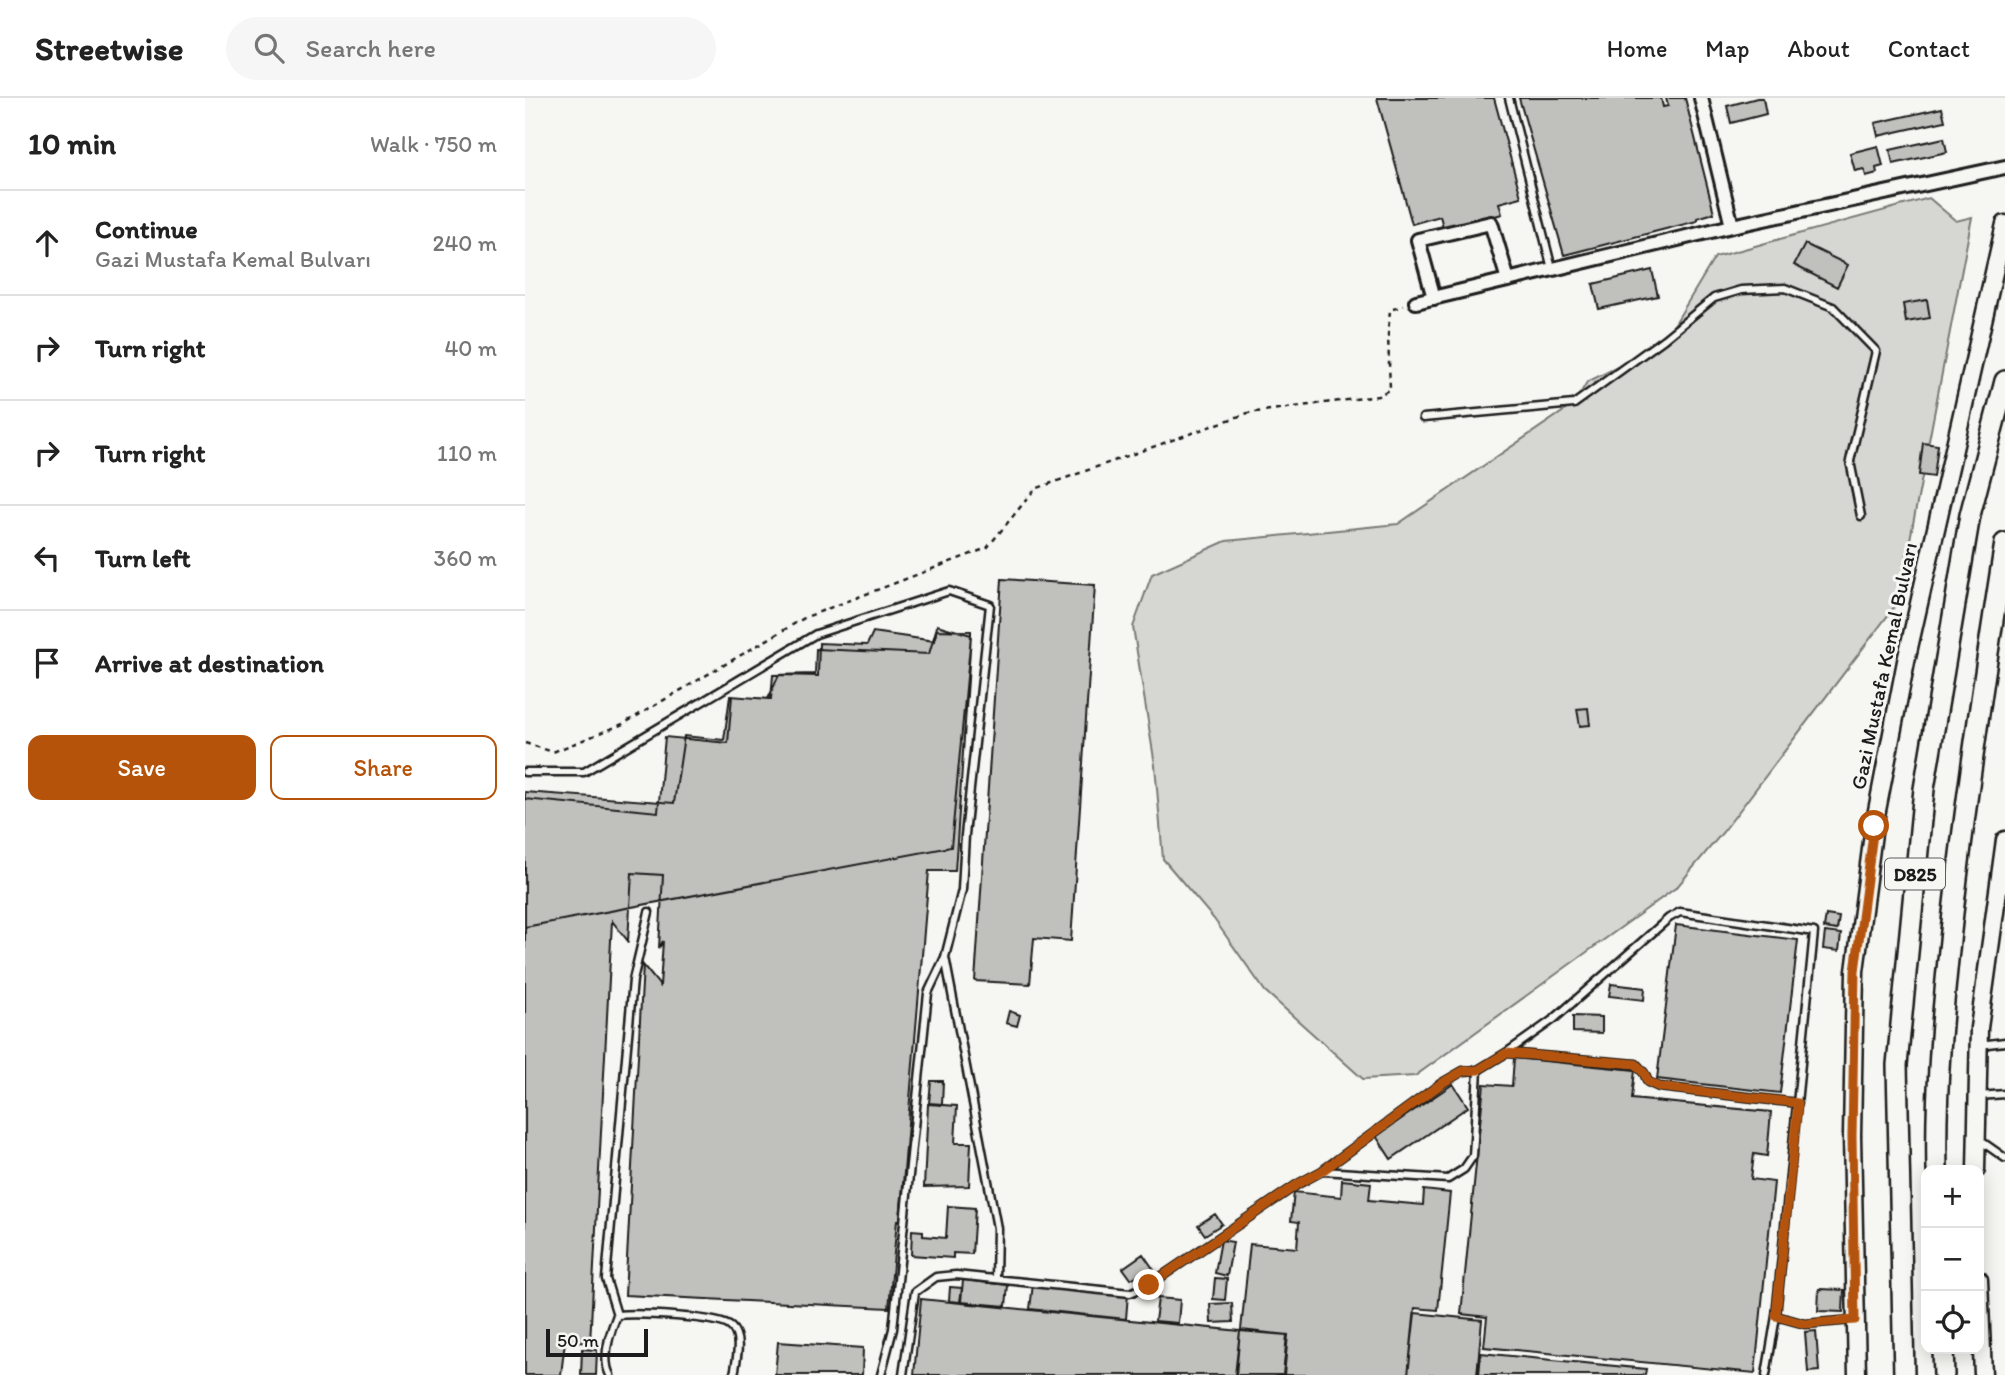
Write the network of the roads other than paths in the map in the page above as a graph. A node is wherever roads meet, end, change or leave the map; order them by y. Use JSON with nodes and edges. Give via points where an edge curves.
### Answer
{"nodes":[{"id":1,"x":1509,"y":98,"type":"edge"},
{"id":2,"x":1701,"y":98,"type":"edge"},
{"id":3,"x":2005,"y":167,"type":"edge"},
{"id":4,"x":2005,"y":224,"type":"edge"},
{"id":5,"x":1732,"y":226,"type":"junction"},
{"id":6,"x":1552,"y":269,"type":"junction"},
{"id":7,"x":1508,"y":280,"type":"junction"},
{"id":8,"x":1434,"y":298,"type":"junction"},
{"id":9,"x":1416,"y":302,"type":"road end"},
{"id":10,"x":2005,"y":381,"type":"edge"},
{"id":11,"x":1423,"y":418,"type":"dead end"},
{"id":12,"x":1861,"y":516,"type":"dead end"},
{"id":13,"x":2005,"y":543,"type":"edge"},
{"id":14,"x":525,"y":772,"type":"edge"},
{"id":15,"x":2005,"y":840,"type":"edge"},
{"id":16,"x":649,"y":912,"type":"dead end"},
{"id":17,"x":945,"y":957,"type":"junction"},
{"id":18,"x":2005,"y":1042,"type":"edge"},
{"id":19,"x":1978,"y":1045,"type":"junction"},
{"id":20,"x":1506,"y":1053,"type":"junction"},
{"id":21,"x":1478,"y":1070,"type":"junction"},
{"id":22,"x":2005,"y":1094,"type":"edge"},
{"id":23,"x":1977,"y":1096,"type":"junction"},
{"id":24,"x":1798,"y":1103,"type":"junction"},
{"id":25,"x":1976,"y":1137,"type":"junction"},
{"id":26,"x":2005,"y":1158,"type":"edge"},
{"id":27,"x":1937,"y":1165,"type":"edge"},
{"id":28,"x":1976,"y":1165,"type":"edge"},
{"id":29,"x":1322,"y":1171,"type":"junction"},
{"id":30,"x":996,"y":1279,"type":"junction"},
{"id":31,"x":1979,"y":1291,"type":"edge"},
{"id":32,"x":617,"y":1315,"type":"junction"},
{"id":33,"x":1776,"y":1316,"type":"junction"},
{"id":34,"x":1855,"y":1320,"type":"junction"},
{"id":35,"x":1943,"y":1354,"type":"edge"},
{"id":36,"x":610,"y":1375,"type":"edge"},
{"id":37,"x":734,"y":1375,"type":"edge"},
{"id":38,"x":881,"y":1375,"type":"edge"},
{"id":39,"x":903,"y":1375,"type":"edge"},
{"id":40,"x":1766,"y":1375,"type":"edge"},
{"id":41,"x":1857,"y":1375,"type":"edge"},
{"id":42,"x":1904,"y":1375,"type":"edge"},
{"id":43,"x":1944,"y":1375,"type":"edge"},
{"id":44,"x":1983,"y":1375,"type":"edge"}],
"edges":[{"from":1,"to":6,"type":"lane"},
{"from":2,"to":5,"type":"street"},
{"from":3,"to":5,"type":"street"},
{"from":4,"to":34,"type":"street","name":"Gazi Mustafa Kemal Bulvarı","via":[[1906,662],[1874,826],[1855,971]]},
{"from":5,"to":6,"type":"street"},
{"from":6,"to":7,"type":"street"},
{"from":7,"to":8,"type":"street"},
{"from":7,"to":8,"type":"street","via":[[1491,223],[1418,240]]},
{"from":8,"to":9,"type":"street"},
{"from":10,"to":42,"type":"highway","number":"D825","via":[[1970,515],[1922,803],[1897,1065]]},
{"from":11,"to":12,"type":"lane","via":[[1574,404],[1714,298],[1741,290],[1785,288],[1833,307],[1876,351],[1850,461]]},
{"from":13,"to":27,"type":"highway","number":"D825","via":[[1965,799],[1945,987]]},
{"from":14,"to":17,"type":"lane","via":[[584,772],[816,634],[949,591],[990,605],[963,890]]},
{"from":15,"to":19,"type":"street"},
{"from":16,"to":32,"type":"lane","via":[[633,980],[606,1279]]},
{"from":17,"to":30,"type":"lane","via":[[997,1228]]},
{"from":17,"to":38,"type":"lane","via":[[927,993],[893,1329]]},
{"from":18,"to":19,"type":"lane"},
{"from":19,"to":23,"type":"street"},
{"from":20,"to":21,"type":"lane"},
{"from":20,"to":24,"type":"lane","via":[[1636,1064],[1648,1082],[1659,1087]]},
{"from":20,"to":24,"type":"lane","via":[[1554,1019],[1680,912],[1814,932]]},
{"from":21,"to":29,"type":"lane","via":[[1463,1071],[1442,1083]]},
{"from":21,"to":29,"type":"lane","via":[[1473,1156],[1456,1174],[1448,1179]]},
{"from":22,"to":23,"type":"lane"},
{"from":23,"to":25,"type":"street"},
{"from":24,"to":33,"type":"lane"},
{"from":25,"to":26,"type":"lane"},
{"from":25,"to":28,"type":"street"},
{"from":29,"to":30,"type":"lane","via":[[1131,1293]]},
{"from":30,"to":39,"type":"lane","via":[[936,1277],[915,1292]]},
{"from":31,"to":44,"type":"street"},
{"from":32,"to":36,"type":"lane","via":[[610,1332],[606,1369]]},
{"from":32,"to":37,"type":"lane","via":[[717,1321],[731,1327],[738,1340]]},
{"from":33,"to":34,"type":"lane","via":[[1805,1324]]},
{"from":33,"to":40,"type":"lane"},
{"from":34,"to":41,"type":"street","name":"Gazi Mustafa Kemal Bulvarı"},
{"from":35,"to":43,"type":"highway"}]}
